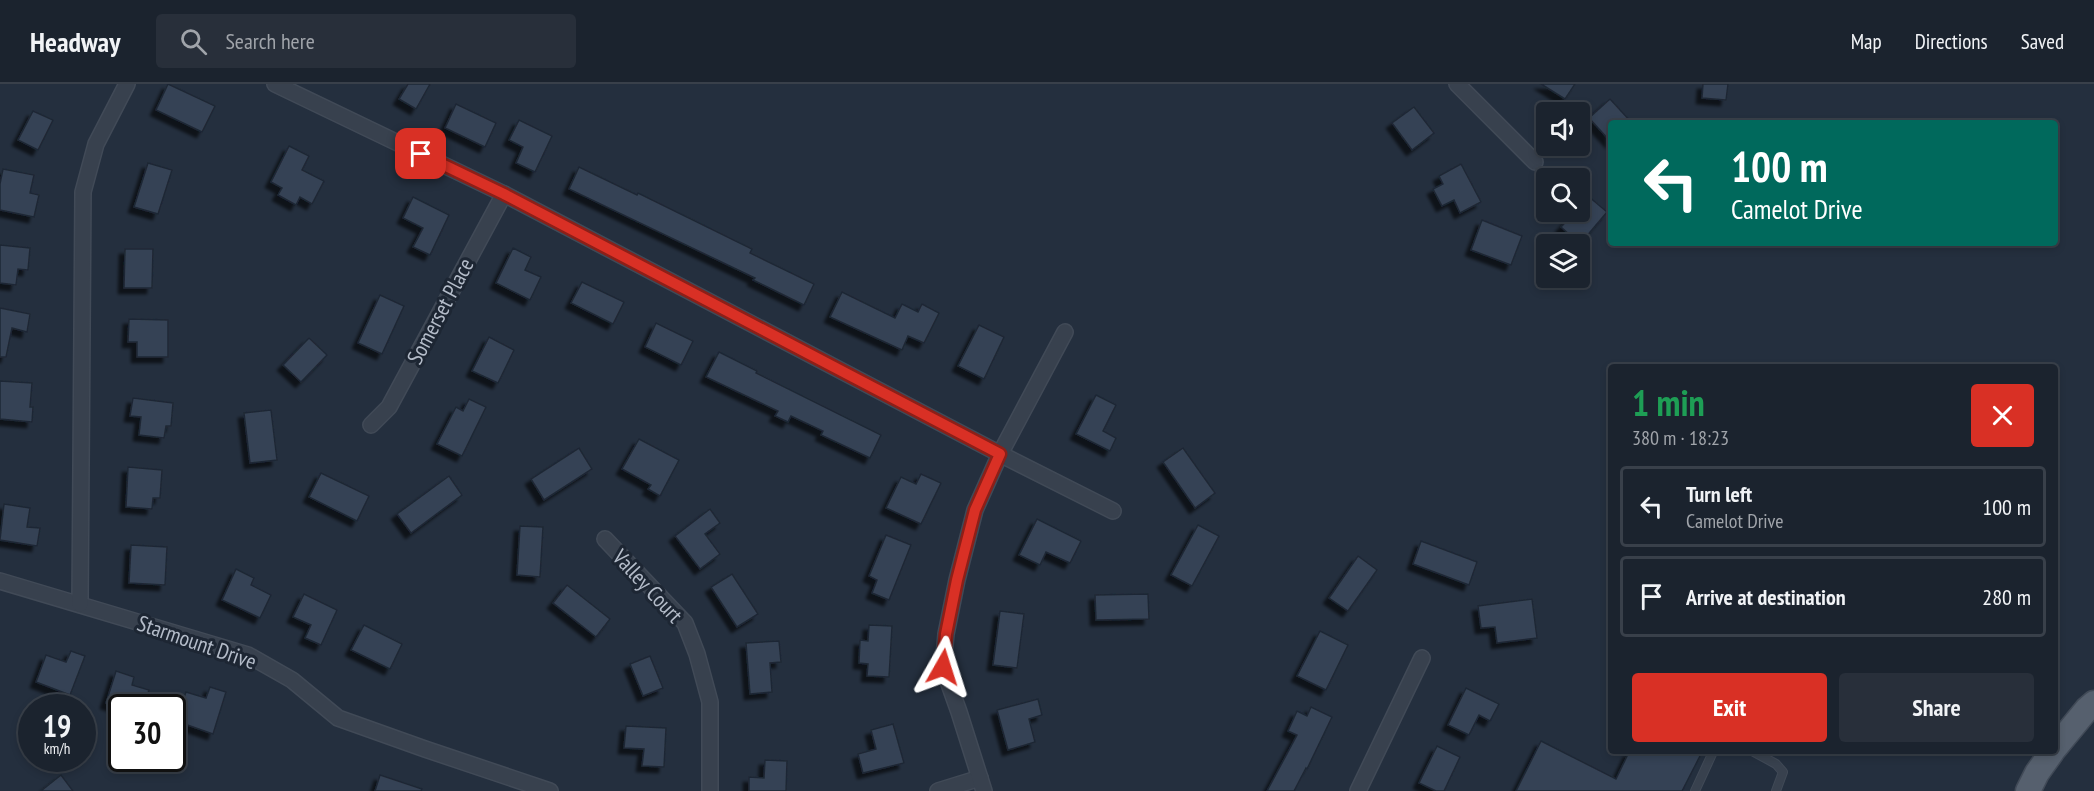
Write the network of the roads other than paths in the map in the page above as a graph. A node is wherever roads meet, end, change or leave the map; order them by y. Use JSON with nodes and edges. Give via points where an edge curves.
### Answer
{"nodes":[{"id":1,"x":127,"y":84,"type":"edge"},
{"id":2,"x":275,"y":84,"type":"edge"},
{"id":3,"x":1457,"y":84,"type":"edge"},
{"id":4,"x":1535,"y":162,"type":"dead end"},
{"id":5,"x":504,"y":194,"type":"junction"},
{"id":6,"x":1065,"y":332,"type":"dead end"},
{"id":7,"x":371,"y":425,"type":"dead end"},
{"id":8,"x":1000,"y":454,"type":"junction"},
{"id":9,"x":1113,"y":511,"type":"dead end"},
{"id":10,"x":605,"y":539,"type":"dead end"},
{"id":11,"x":0,"y":580,"type":"edge"},
{"id":12,"x":80,"y":604,"type":"junction"},
{"id":13,"x":1422,"y":658,"type":"dead end"},
{"id":14,"x":2094,"y":703,"type":"edge"},
{"id":15,"x":2058,"y":744,"type":"edge"},
{"id":16,"x":1712,"y":754,"type":"edge"},
{"id":17,"x":1758,"y":754,"type":"edge"},
{"id":18,"x":2051,"y":754,"type":"edge"},
{"id":19,"x":982,"y":784,"type":"edge"},
{"id":20,"x":550,"y":791,"type":"edge"},
{"id":21,"x":710,"y":791,"type":"edge"},
{"id":22,"x":938,"y":791,"type":"edge"},
{"id":23,"x":1358,"y":791,"type":"edge"},
{"id":24,"x":1695,"y":791,"type":"edge"},
{"id":25,"x":1776,"y":791,"type":"edge"},
{"id":26,"x":2028,"y":791,"type":"edge"}],
"edges":[{"from":1,"to":12,"type":"street","via":[[96,144],[83,192]]},
{"from":2,"to":5,"type":"street"},
{"from":3,"to":4,"type":"street"},
{"from":5,"to":7,"type":"street","name":"Somerset Place","via":[[389,406]]},
{"from":5,"to":8,"type":"street"},
{"from":6,"to":8,"type":"street"},
{"from":8,"to":9,"type":"street"},
{"from":8,"to":19,"type":"street","via":[[975,510],[946,634],[943,667]]},
{"from":10,"to":21,"type":"street","name":"Valley Court","via":[[685,623],[710,702]]},
{"from":11,"to":12,"type":"street","name":"Starmount Drive"},
{"from":12,"to":20,"type":"street","name":"Starmount Drive","via":[[248,656],[292,680],[338,717]]},
{"from":13,"to":23,"type":"street"},
{"from":14,"to":15,"type":"main road"},
{"from":16,"to":24,"type":"lane"},
{"from":17,"to":25,"type":"lane","via":[[1783,772]]},
{"from":18,"to":26,"type":"main road"},
{"from":19,"to":22,"type":"street"}]}
